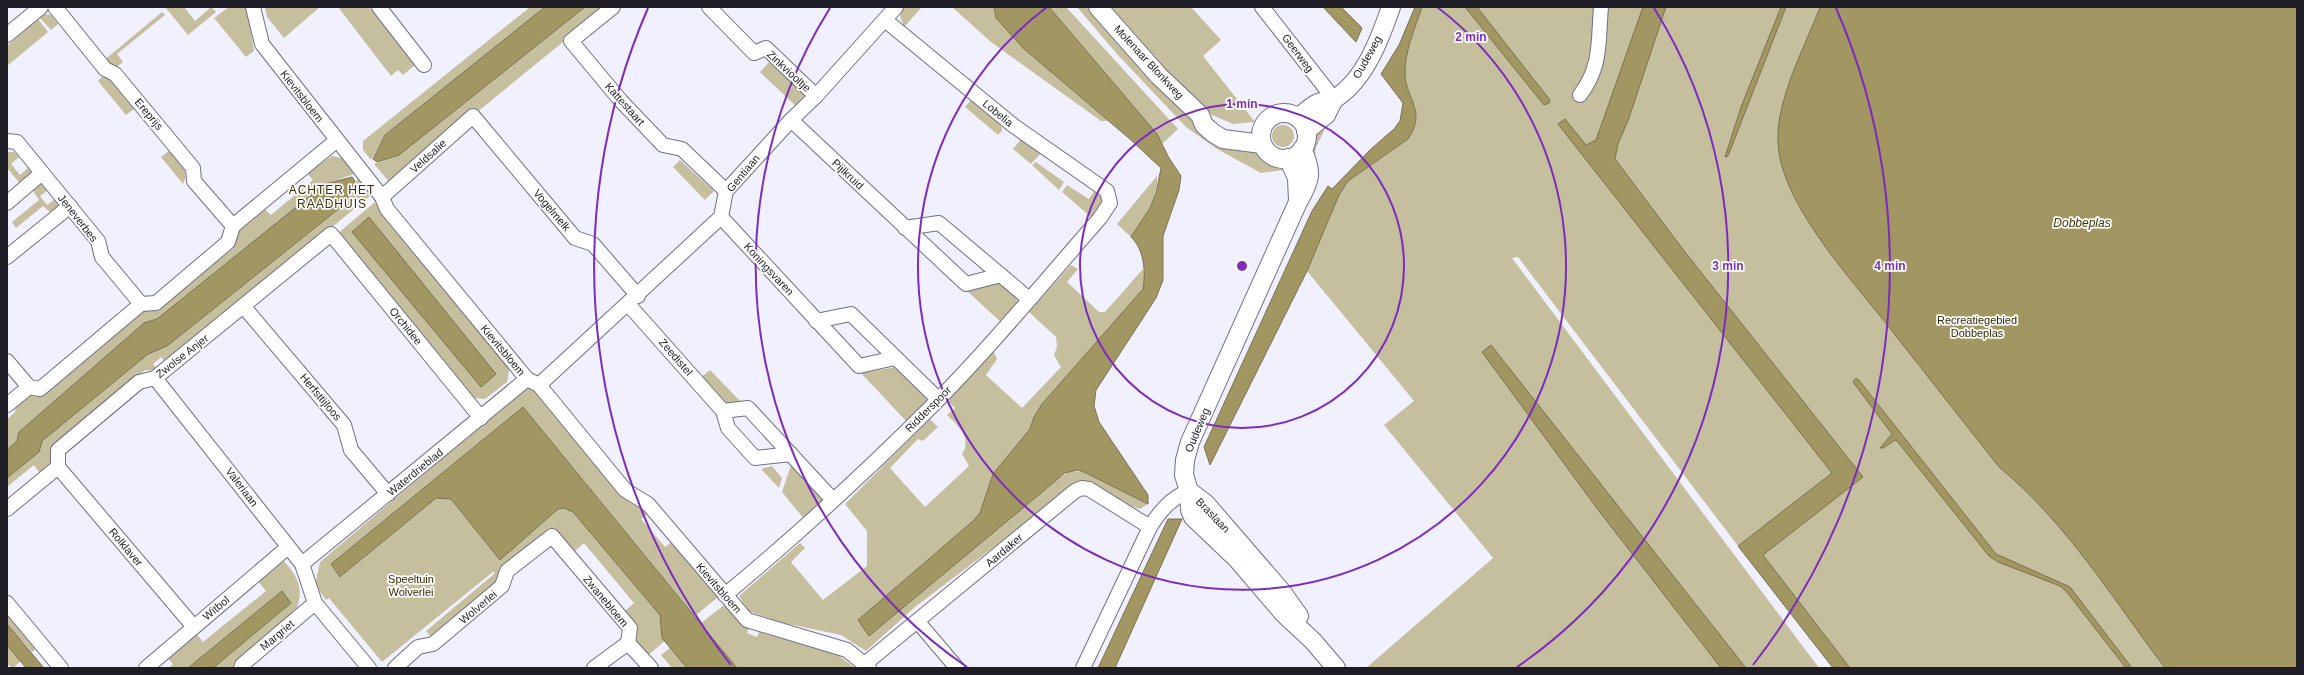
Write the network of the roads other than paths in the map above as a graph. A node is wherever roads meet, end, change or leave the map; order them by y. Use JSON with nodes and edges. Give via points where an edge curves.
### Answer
{"nodes":[{"id":1,"x":41,"y":7,"type":"edge"},
{"id":2,"x":55,"y":7,"type":"edge"},
{"id":3,"x":253,"y":7,"type":"edge"},
{"id":4,"x":379,"y":7,"type":"edge"},
{"id":5,"x":612,"y":7,"type":"edge"},
{"id":6,"x":709,"y":7,"type":"edge"},
{"id":7,"x":896,"y":7,"type":"edge"},
{"id":8,"x":1098,"y":7,"type":"edge"},
{"id":9,"x":1262,"y":7,"type":"edge"},
{"id":10,"x":1391,"y":7,"type":"edge"},
{"id":11,"x":1601,"y":7,"type":"edge"},
{"id":12,"x":885,"y":20,"type":"junction"},
{"id":13,"x":7,"y":34,"type":"edge"},
{"id":14,"x":424,"y":65,"type":"dead end"},
{"id":15,"x":1580,"y":95,"type":"dead end"},
{"id":16,"x":816,"y":96,"type":"junction"},
{"id":17,"x":1334,"y":99,"type":"junction"},
{"id":18,"x":473,"y":116,"type":"joint"},
{"id":19,"x":790,"y":120,"type":"junction"},
{"id":20,"x":1302,"y":124,"type":"junction"},
{"id":21,"x":1262,"y":138,"type":"junction"},
{"id":22,"x":337,"y":140,"type":"junction"},
{"id":23,"x":7,"y":141,"type":"edge"},
{"id":24,"x":1295,"y":154,"type":"junction"},
{"id":25,"x":42,"y":173,"type":"junction"},
{"id":26,"x":726,"y":191,"type":"junction"},
{"id":27,"x":382,"y":197,"type":"junction"},
{"id":28,"x":7,"y":203,"type":"edge"},
{"id":29,"x":1110,"y":203,"type":"joint"},
{"id":30,"x":70,"y":206,"type":"junction"},
{"id":31,"x":721,"y":217,"type":"junction"},
{"id":32,"x":233,"y":226,"type":"junction"},
{"id":33,"x":905,"y":228,"type":"junction"},
{"id":34,"x":331,"y":234,"type":"joint"},
{"id":35,"x":7,"y":257,"type":"edge"},
{"id":36,"x":1001,"y":275,"type":"junction"},
{"id":37,"x":1029,"y":299,"type":"junction"},
{"id":38,"x":633,"y":300,"type":"junction"},
{"id":39,"x":141,"y":304,"type":"junction"},
{"id":40,"x":244,"y":306,"type":"junction"},
{"id":41,"x":816,"y":321,"type":"junction"},
{"id":42,"x":896,"y":358,"type":"junction"},
{"id":43,"x":7,"y":362,"type":"edge"},
{"id":44,"x":155,"y":378,"type":"junction"},
{"id":45,"x":534,"y":382,"type":"junction"},
{"id":46,"x":29,"y":388,"type":"junction"},
{"id":47,"x":938,"y":399,"type":"junction"},
{"id":48,"x":7,"y":406,"type":"edge"},
{"id":49,"x":723,"y":411,"type":"junction"},
{"id":50,"x":481,"y":418,"type":"junction"},
{"id":51,"x":791,"y":454,"type":"junction"},
{"id":52,"x":58,"y":467,"type":"junction"},
{"id":53,"x":1189,"y":491,"type":"junction"},
{"id":54,"x":388,"y":494,"type":"junction"},
{"id":55,"x":833,"y":500,"type":"junction"},
{"id":56,"x":7,"y":509,"type":"edge"},
{"id":57,"x":1150,"y":527,"type":"junction"},
{"id":58,"x":552,"y":536,"type":"joint"},
{"id":59,"x":287,"y":548,"type":"junction"},
{"id":60,"x":302,"y":564,"type":"junction"},
{"id":61,"x":725,"y":595,"type":"junction"},
{"id":62,"x":7,"y":603,"type":"edge"},
{"id":63,"x":315,"y":603,"type":"junction"},
{"id":64,"x":918,"y":622,"type":"junction"},
{"id":65,"x":194,"y":627,"type":"junction"},
{"id":66,"x":628,"y":643,"type":"junction"},
{"id":67,"x":868,"y":666,"type":"edge"},
{"id":68,"x":61,"y":668,"type":"edge"},
{"id":69,"x":146,"y":668,"type":"edge"},
{"id":70,"x":241,"y":668,"type":"edge"},
{"id":71,"x":369,"y":668,"type":"edge"},
{"id":72,"x":395,"y":668,"type":"edge"},
{"id":73,"x":594,"y":668,"type":"edge"},
{"id":74,"x":651,"y":668,"type":"edge"},
{"id":75,"x":957,"y":668,"type":"edge"},
{"id":76,"x":1083,"y":668,"type":"edge"},
{"id":77,"x":1336,"y":668,"type":"edge"}],
"edges":[{"from":1,"to":13,"type":"street"},
{"from":2,"to":32,"type":"street","name":"Ereprijs","via":[[105,69],[115,74],[194,168],[194,181]]},
{"from":3,"to":22,"type":"street","name":"Kievitsbloem","via":[[262,44]]},
{"from":4,"to":14,"type":"street"},
{"from":5,"to":26,"type":"street","name":"Kattestaart","via":[[572,41],[621,101],[663,145],[682,149]]},
{"from":6,"to":16,"type":"street","name":"Zinkviooltje","via":[[754,53],[766,48]]},
{"from":7,"to":12,"type":"street","name":"Gentiaan"},
{"from":8,"to":21,"type":"main road","name":"Molenaar Blonkweg","via":[[1159,76],[1200,115],[1233,130]]},
{"from":9,"to":17,"type":"street","name":"Geerweg"},
{"from":10,"to":17,"type":"main road","name":"Oudeweg","via":[[1360,74]]},
{"from":11,"to":15,"type":"street","via":[[1598,60],[1591,79]]},
{"from":12,"to":16,"type":"street","name":"Gentiaan"},
{"from":12,"to":29,"type":"street","name":"Lobelia","via":[[1014,126],[1107,191]]},
{"from":16,"to":19,"type":"street","name":"Gentiaan"},
{"from":17,"to":20,"type":"main road","name":"Oudeweg","via":[[1318,103]]},
{"from":18,"to":27,"type":"street","name":"Veldsalie"},
{"from":18,"to":38,"type":"street","name":"Vogelmelk","via":[[575,238],[593,244]]},
{"from":19,"to":26,"type":"street","name":"Gentiaan"},
{"from":19,"to":33,"type":"street","name":"Pijlkruid"},
{"from":20,"to":21,"type":"main road","via":[[1288,113],[1276,114],[1266,120]]},
{"from":20,"to":24,"type":"main road","via":[[1305,143]]},
{"from":21,"to":24,"type":"main road","via":[[1273,156]]},
{"from":22,"to":27,"type":"street","name":"Kievitsbloem"},
{"from":22,"to":32,"type":"street"},
{"from":23,"to":25,"type":"street","name":"Jeneverbes","via":[[17,142]]},
{"from":24,"to":53,"type":"main road","name":"Oudeweg","via":[[1307,160],[1309,184],[1298,202],[1190,442],[1184,475]]},
{"from":25,"to":28,"type":"street"},
{"from":25,"to":30,"type":"street","name":"Jeneverbes"},
{"from":26,"to":31,"type":"street","name":"Gentiaan"},
{"from":27,"to":45,"type":"street","name":"Kievitsbloem","via":[[387,209]]},
{"from":29,"to":37,"type":"street","name":"Ridderspoor","via":[[1100,218]]},
{"from":30,"to":35,"type":"street"},
{"from":30,"to":39,"type":"street","name":"Jeneverbes","via":[[98,241],[102,258]]},
{"from":31,"to":38,"type":"street"},
{"from":31,"to":41,"type":"street","name":"Koningsvaren"},
{"from":32,"to":39,"type":"street","via":[[228,242],[156,304]]},
{"from":33,"to":36,"type":"street","via":[[939,222]]},
{"from":33,"to":36,"type":"street","name":"Pijlkruid","via":[[966,284]]},
{"from":34,"to":40,"type":"street","name":"Zwolse Anjer"},
{"from":34,"to":50,"type":"street","name":"Orchidee"},
{"from":36,"to":37,"type":"street"},
{"from":37,"to":47,"type":"street","name":"Ridderspoor"},
{"from":38,"to":45,"type":"street"},
{"from":38,"to":49,"type":"street","name":"Zeedistel"},
{"from":39,"to":46,"type":"street","via":[[40,388]]},
{"from":40,"to":44,"type":"street","name":"Zwolse Anjer"},
{"from":40,"to":54,"type":"street","name":"Herfsttijloos","via":[[344,425],[351,450]]},
{"from":41,"to":42,"type":"street","via":[[852,314]]},
{"from":41,"to":42,"type":"street","name":"Koningsvaren","via":[[859,366]]},
{"from":42,"to":47,"type":"street"},
{"from":43,"to":46,"type":"street"},
{"from":44,"to":52,"type":"street","name":"Zwolse Anjer","via":[[139,382],[58,450]]},
{"from":44,"to":59,"type":"street","name":"Valeriaan","via":[[222,460]]},
{"from":45,"to":50,"type":"street","name":"Waterdrieblad"},
{"from":45,"to":61,"type":"street","name":"Kievitsbloem","via":[[625,490],[648,504]]},
{"from":46,"to":48,"type":"street"},
{"from":47,"to":55,"type":"street","name":"Ridderspoor"},
{"from":49,"to":51,"type":"street","via":[[748,408]]},
{"from":49,"to":51,"type":"street","name":"Zeedistel","via":[[728,428],[755,458]]},
{"from":50,"to":54,"type":"street","name":"Waterdrieblad"},
{"from":51,"to":55,"type":"street"},
{"from":52,"to":56,"type":"street"},
{"from":52,"to":65,"type":"street","name":"Rolklaver"},
{"from":53,"to":57,"type":"street","via":[[1179,495],[1160,511]]},
{"from":53,"to":77,"type":"main road","name":"Braslaan","via":[[1193,517],[1237,559],[1284,614],[1314,641]]},
{"from":54,"to":60,"type":"street","name":"Waterdrieblad"},
{"from":55,"to":61,"type":"street","name":"Ridderspoor"},
{"from":57,"to":64,"type":"street","name":"Aardaker","via":[[1089,489],[1082,488],[1075,491]]},
{"from":57,"to":76,"type":"street"},
{"from":58,"to":66,"type":"street","name":"Zwanebloem","via":[[630,628]]},
{"from":58,"to":72,"type":"street","name":"Wolverlei","via":[[507,571],[502,586],[433,644],[418,647]]},
{"from":59,"to":60,"type":"street","name":"Valeriaan"},
{"from":59,"to":65,"type":"street","name":"Witbol"},
{"from":60,"to":63,"type":"street","name":"Valeriaan"},
{"from":61,"to":67,"type":"street","name":"Kievitsbloem","via":[[747,620],[847,650]]},
{"from":62,"to":68,"type":"street"},
{"from":63,"to":70,"type":"street","name":"Margriet"},
{"from":63,"to":71,"type":"street"},
{"from":64,"to":67,"type":"street","name":"Aardaker"},
{"from":64,"to":75,"type":"street"},
{"from":65,"to":69,"type":"street","name":"Witbol"},
{"from":66,"to":73,"type":"street"},
{"from":66,"to":74,"type":"street","name":"Zwanebloem"}]}
